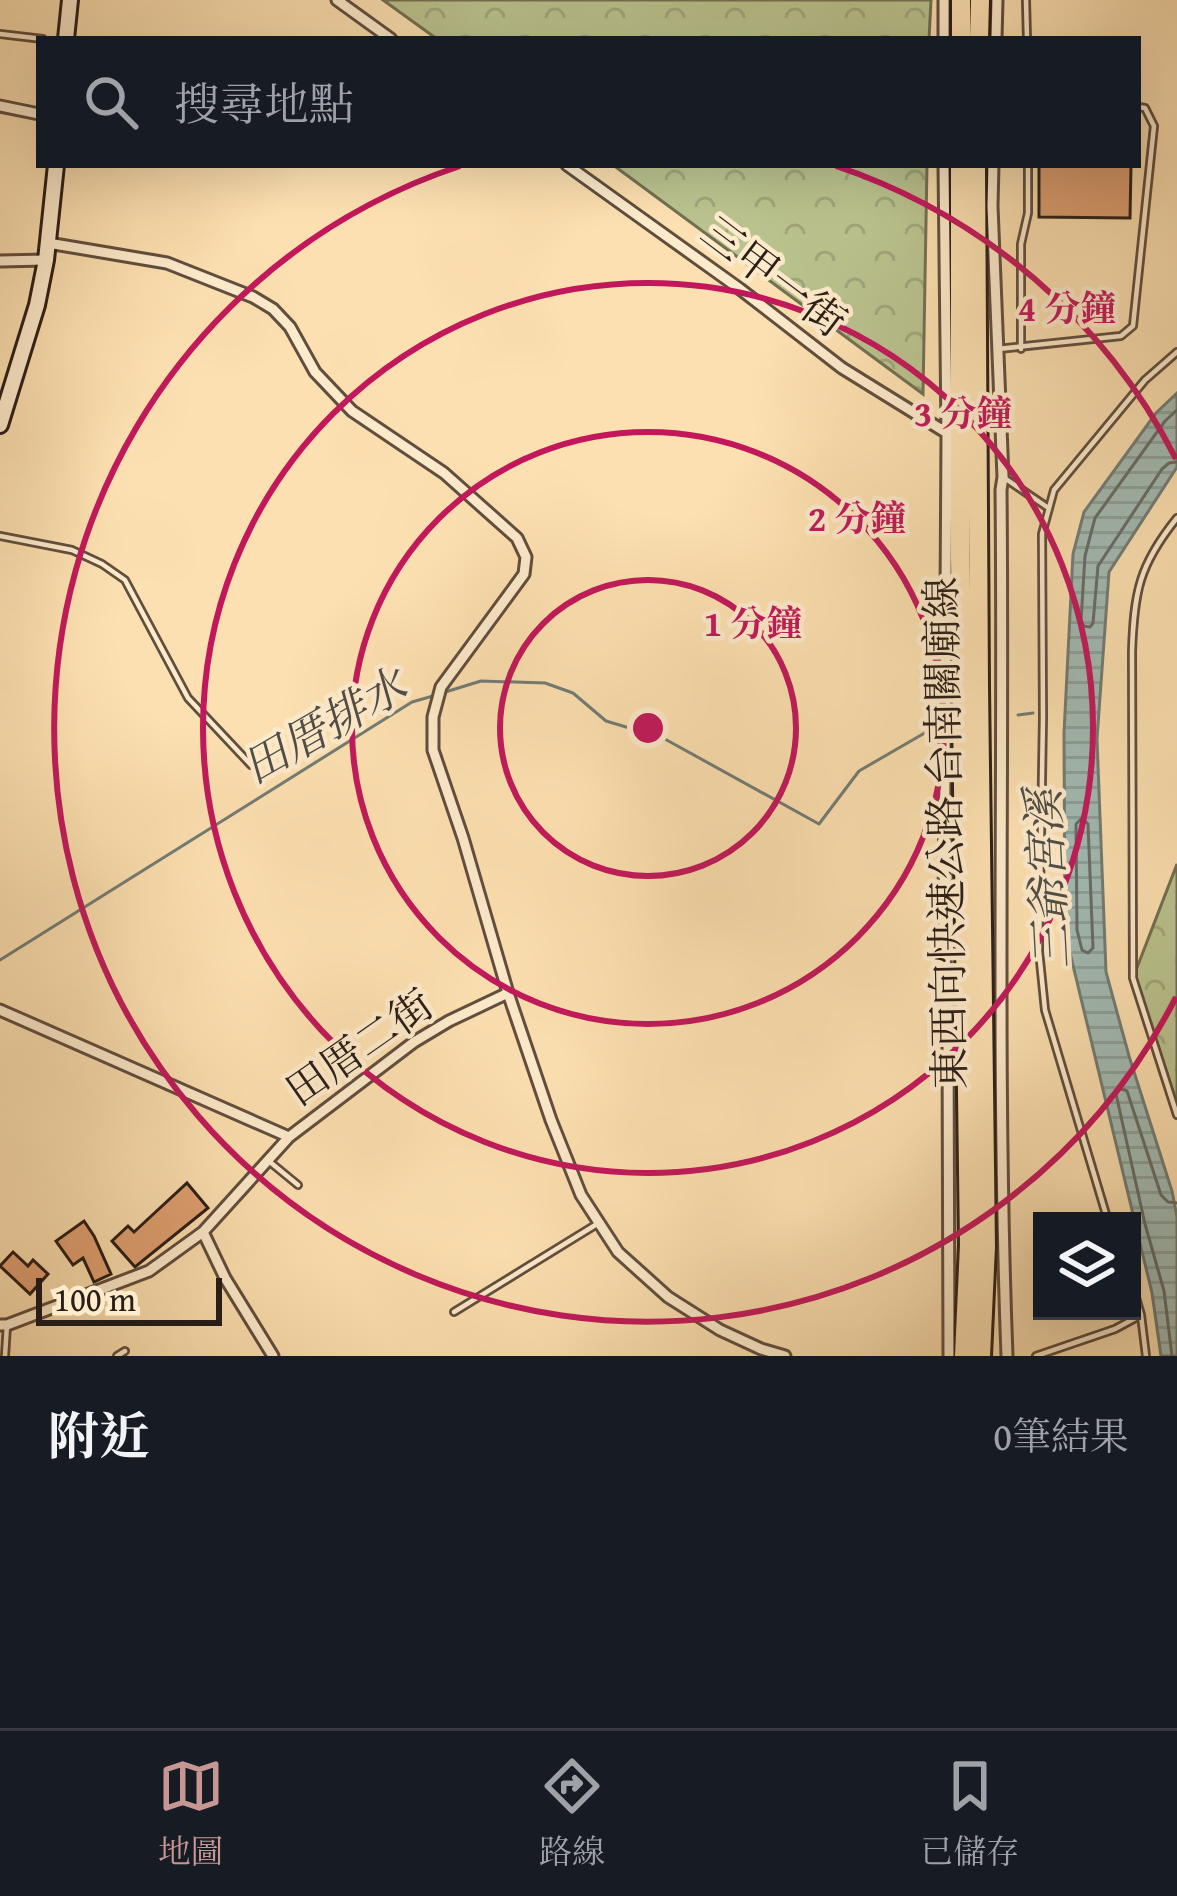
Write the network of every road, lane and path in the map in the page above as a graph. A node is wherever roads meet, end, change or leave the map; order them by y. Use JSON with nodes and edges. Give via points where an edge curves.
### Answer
{"nodes":[{"id":1,"x":70,"y":0,"type":"edge"},
{"id":2,"x":337,"y":0,"type":"edge"},
{"id":3,"x":944,"y":0,"type":"edge"},
{"id":4,"x":961,"y":0,"type":"edge"},
{"id":5,"x":980,"y":0,"type":"edge"},
{"id":6,"x":997,"y":0,"type":"edge"},
{"id":7,"x":1026,"y":0,"type":"edge"},
{"id":8,"x":0,"y":34,"type":"edge"},
{"id":9,"x":66,"y":36,"type":"edge"},
{"id":10,"x":387,"y":36,"type":"edge"},
{"id":11,"x":944,"y":36,"type":"edge"},
{"id":12,"x":961,"y":36,"type":"edge"},
{"id":13,"x":979,"y":36,"type":"edge"},
{"id":14,"x":996,"y":36,"type":"edge"},
{"id":15,"x":1027,"y":36,"type":"edge"},
{"id":16,"x":36,"y":38,"type":"edge"},
{"id":17,"x":0,"y":106,"type":"edge"},
{"id":18,"x":1141,"y":107,"type":"edge"},
{"id":19,"x":36,"y":113,"type":"edge"},
{"id":20,"x":56,"y":168,"type":"edge"},
{"id":21,"x":571,"y":168,"type":"edge"},
{"id":22,"x":944,"y":168,"type":"edge"},
{"id":23,"x":960,"y":168,"type":"edge"},
{"id":24,"x":976,"y":168,"type":"edge"},
{"id":25,"x":993,"y":168,"type":"edge"},
{"id":26,"x":1028,"y":168,"type":"edge"},
{"id":27,"x":48,"y":243,"type":"junction"},
{"id":28,"x":46,"y":260,"type":"junction"},
{"id":29,"x":0,"y":261,"type":"edge"},
{"id":30,"x":998,"y":349,"type":"junction"},
{"id":31,"x":1022,"y":349,"type":"junction"},
{"id":32,"x":1177,"y":352,"type":"edge"},
{"id":33,"x":0,"y":425,"type":"edge"},
{"id":34,"x":947,"y":433,"type":"junction"},
{"id":35,"x":1003,"y":477,"type":"junction"},
{"id":36,"x":1047,"y":507,"type":"junction"},
{"id":37,"x":1177,"y":518,"type":"edge"},
{"id":38,"x":0,"y":536,"type":"edge"},
{"id":39,"x":251,"y":765,"type":"dead end"},
{"id":40,"x":508,"y":993,"type":"junction"},
{"id":41,"x":0,"y":1010,"type":"edge"},
{"id":42,"x":1177,"y":1115,"type":"edge"},
{"id":43,"x":289,"y":1137,"type":"junction"},
{"id":44,"x":266,"y":1160,"type":"junction"},
{"id":45,"x":298,"y":1185,"type":"dead end"},
{"id":46,"x":1105,"y":1212,"type":"edge"},
{"id":47,"x":597,"y":1224,"type":"junction"},
{"id":48,"x":203,"y":1232,"type":"junction"},
{"id":49,"x":977,"y":1246,"type":"junction"},
{"id":50,"x":454,"y":1312,"type":"dead end"},
{"id":51,"x":1141,"y":1315,"type":"edge"},
{"id":52,"x":1132,"y":1320,"type":"edge"},
{"id":53,"x":4,"y":1325,"type":"edge"},
{"id":54,"x":125,"y":1351,"type":"dead end"},
{"id":55,"x":5,"y":1356,"type":"edge"},
{"id":56,"x":117,"y":1356,"type":"edge"},
{"id":57,"x":273,"y":1356,"type":"edge"},
{"id":58,"x":785,"y":1356,"type":"edge"},
{"id":59,"x":950,"y":1356,"type":"edge"},
{"id":60,"x":964,"y":1356,"type":"edge"},
{"id":61,"x":981,"y":1356,"type":"edge"},
{"id":62,"x":1007,"y":1356,"type":"edge"},
{"id":63,"x":1036,"y":1356,"type":"edge"},
{"id":64,"x":1146,"y":1356,"type":"edge"}],
"edges":[{"from":1,"to":9,"type":"street"},
{"from":2,"to":10,"type":"street"},
{"from":3,"to":11,"type":"street"},
{"from":4,"to":12,"type":"highway"},
{"from":5,"to":13,"type":"highway"},
{"from":6,"to":14,"type":"street"},
{"from":7,"to":15,"type":"lane"},
{"from":8,"to":16,"type":"lane"},
{"from":17,"to":19,"type":"street"},
{"from":18,"to":31,"type":"lane","via":[[1154,126],[1133,326],[1121,336]]},
{"from":20,"to":27,"type":"street"},
{"from":21,"to":34,"type":"street","name":"三甲一街","via":[[842,368]]},
{"from":22,"to":34,"type":"street"},
{"from":23,"to":49,"type":"highway","name":"東西向快速公路 台南關廟線","via":[[960,557]]},
{"from":24,"to":49,"type":"highway","name":"東西向快速公路 台南關廟線"},
{"from":25,"to":30,"type":"street"},
{"from":26,"to":31,"type":"lane"},
{"from":27,"to":28,"type":"street"},
{"from":27,"to":40,"type":"street","via":[[167,263],[254,297],[290,327],[315,372],[352,411],[445,472],[517,538],[524,574],[440,692],[433,717],[433,750]]},
{"from":28,"to":29,"type":"street"},
{"from":28,"to":33,"type":"street"},
{"from":30,"to":31,"type":"lane"},
{"from":30,"to":35,"type":"street"},
{"from":32,"to":36,"type":"lane","via":[[1145,380]]},
{"from":34,"to":59,"type":"street"},
{"from":35,"to":36,"type":"lane"},
{"from":35,"to":62,"type":"street"},
{"from":36,"to":46,"type":"lane","via":[[1039,951],[1045,1010]]},
{"from":37,"to":42,"type":"lane","via":[[1141,575],[1134,604],[1132,978]]},
{"from":38,"to":39,"type":"lane","via":[[72,550],[124,580],[188,698]]},
{"from":40,"to":43,"type":"street","name":"田厝二街","via":[[414,1042]]},
{"from":40,"to":47,"type":"street"},
{"from":41,"to":43,"type":"street"},
{"from":43,"to":44,"type":"street","name":"田厝二街"},
{"from":44,"to":45,"type":"lane"},
{"from":44,"to":48,"type":"street","name":"田厝二街"},
{"from":47,"to":50,"type":"lane"},
{"from":47,"to":58,"type":"street","via":[[668,1297],[720,1330]]},
{"from":48,"to":53,"type":"street","name":"田厝二街","via":[[149,1271]]},
{"from":48,"to":57,"type":"street"},
{"from":49,"to":60,"type":"highway","name":"東西向快速公路 台南關廟線"},
{"from":49,"to":61,"type":"highway","name":"東西向快速公路 台南關廟線"},
{"from":51,"to":64,"type":"lane"},
{"from":52,"to":63,"type":"lane"},
{"from":53,"to":55,"type":"lane"},
{"from":54,"to":56,"type":"lane"}]}
